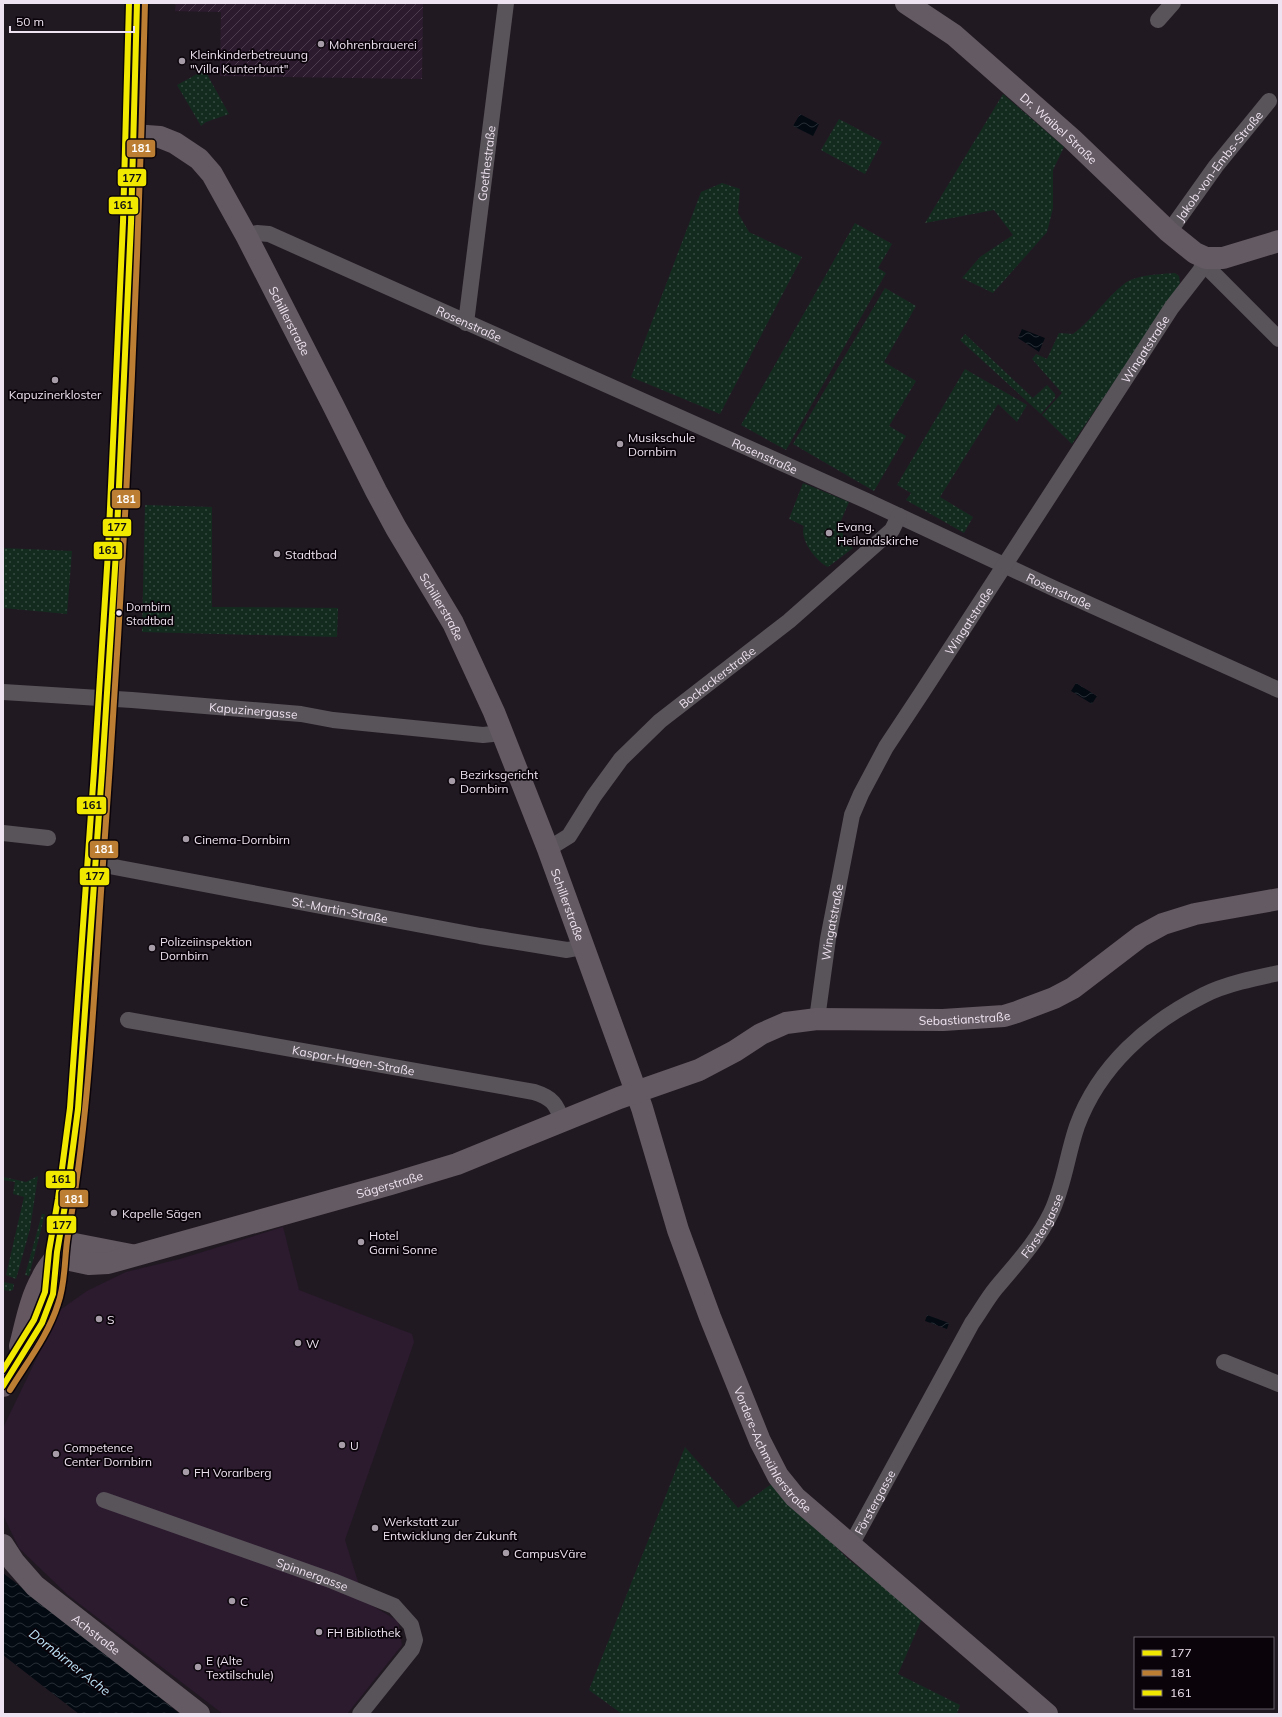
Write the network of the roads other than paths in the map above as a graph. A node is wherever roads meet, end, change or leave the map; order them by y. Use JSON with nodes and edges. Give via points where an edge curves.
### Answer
{"nodes":[{"id":1,"x":137,"y":3,"type":"edge"},
{"id":2,"x":506,"y":3,"type":"edge"},
{"id":3,"x":906,"y":3,"type":"edge"},
{"id":4,"x":1173,"y":3,"type":"edge"},
{"id":5,"x":1158,"y":20,"type":"dead end"},
{"id":6,"x":1269,"y":101,"type":"dead end"},
{"id":7,"x":133,"y":142,"type":"junction"},
{"id":8,"x":1169,"y":232,"type":"junction"},
{"id":9,"x":247,"y":237,"type":"junction"},
{"id":10,"x":1279,"y":241,"type":"edge"},
{"id":11,"x":1206,"y":258,"type":"junction"},
{"id":12,"x":466,"y":324,"type":"junction"},
{"id":13,"x":1279,"y":339,"type":"edge"},
{"id":14,"x":899,"y":516,"type":"junction"},
{"id":15,"x":1004,"y":565,"type":"junction"},
{"id":16,"x":1279,"y":690,"type":"edge"},
{"id":17,"x":3,"y":692,"type":"edge"},
{"id":18,"x":107,"y":699,"type":"junction"},
{"id":19,"x":502,"y":733,"type":"junction"},
{"id":20,"x":3,"y":833,"type":"edge"},
{"id":21,"x":48,"y":838,"type":"dead end"},
{"id":22,"x":548,"y":850,"type":"junction"},
{"id":23,"x":96,"y":865,"type":"junction"},
{"id":24,"x":1279,"y":900,"type":"edge"},
{"id":25,"x":583,"y":947,"type":"junction"},
{"id":26,"x":1279,"y":973,"type":"edge"},
{"id":27,"x":817,"y":1019,"type":"junction"},
{"id":28,"x":128,"y":1020,"type":"dead end"},
{"id":29,"x":637,"y":1092,"type":"junction"},
{"id":30,"x":563,"y":1122,"type":"junction"},
{"id":31,"x":57,"y":1249,"type":"junction"},
{"id":32,"x":1224,"y":1362,"type":"dead end"},
{"id":33,"x":1279,"y":1384,"type":"edge"},
{"id":34,"x":3,"y":1386,"type":"edge"},
{"id":35,"x":104,"y":1500,"type":"dead end"},
{"id":36,"x":3,"y":1545,"type":"edge"},
{"id":37,"x":851,"y":1545,"type":"junction"},
{"id":38,"x":199,"y":1714,"type":"edge"},
{"id":39,"x":360,"y":1714,"type":"edge"},
{"id":40,"x":1047,"y":1714,"type":"edge"}],
"edges":[{"from":1,"to":7,"type":"main road"},
{"from":2,"to":12,"type":"street","name":"Goethestraße"},
{"from":3,"to":8,"type":"street","name":"Dr. Waibel Straße","via":[[954,35],[1072,139]]},
{"from":4,"to":5,"type":"street"},
{"from":6,"to":8,"type":"street","name":"Jakob-von-Embs-Straße","via":[[1216,166]]},
{"from":7,"to":9,"type":"street","name":"Schillerstraße","via":[[160,137],[199,159],[212,174]]},
{"from":7,"to":18,"type":"main road","via":[[121,462]]},
{"from":8,"to":11,"type":"street","name":"Dr. Waibel Straße","via":[[1195,253]]},
{"from":9,"to":12,"type":"street","name":"Rosenstraße","via":[[257,233],[269,234]]},
{"from":9,"to":19,"type":"street","name":"Schillerstraße","via":[[376,491],[453,622]]},
{"from":10,"to":11,"type":"street","via":[[1228,257]]},
{"from":11,"to":13,"type":"street","via":[[1212,272]]},
{"from":11,"to":15,"type":"street","name":"Wingatstraße","via":[[1200,271],[1172,308]]},
{"from":12,"to":14,"type":"street","name":"Rosenstraße"},
{"from":14,"to":15,"type":"street","name":"Rosenstraße"},
{"from":14,"to":22,"type":"street","name":"Bockackerstraße","via":[[892,530],[789,621],[660,721],[621,759],[569,836]]},
{"from":15,"to":16,"type":"street","name":"Rosenstraße"},
{"from":15,"to":27,"type":"street","name":"Wingatstraße","via":[[886,747],[852,815],[830,931]]},
{"from":17,"to":18,"type":"street","name":"Kapuzinergasse"},
{"from":18,"to":19,"type":"street","name":"Kapuzinergasse","via":[[301,714],[333,720],[483,735]]},
{"from":18,"to":23,"type":"main road"},
{"from":19,"to":22,"type":"street","name":"Schillerstraße"},
{"from":20,"to":21,"type":"street"},
{"from":22,"to":25,"type":"street","name":"Schillerstraße"},
{"from":23,"to":25,"type":"street","name":"St.-Martin-Straße","via":[[480,936],[567,950]]},
{"from":23,"to":31,"type":"main road","via":[[79,1105]]},
{"from":24,"to":27,"type":"street","name":"Sebastianstraße","via":[[1195,914],[1163,924],[1141,936],[1073,988],[1034,1006],[1004,1016],[943,1020]]},
{"from":25,"to":29,"type":"street","name":"Schillerstraße"},
{"from":26,"to":37,"type":"street","name":"Förstergasse","via":[[1205,994],[1159,1022],[1127,1048],[1106,1073],[1090,1098],[1077,1126],[1052,1212],[1037,1238],[972,1323]]},
{"from":27,"to":29,"type":"street","name":"Sebastianstraße","via":[[786,1023],[761,1034],[699,1070]]},
{"from":28,"to":30,"type":"street","name":"Kaspar-Hagen-Straße","via":[[534,1092],[546,1095],[556,1104]]},
{"from":29,"to":30,"type":"street","name":"Sägerstraße"},
{"from":29,"to":37,"type":"street","name":"Vordere-Achmühlerstraße","via":[[678,1230],[760,1441],[778,1476],[795,1497]]},
{"from":30,"to":31,"type":"street","name":"Sägerstraße","via":[[450,1166],[108,1263],[99,1264]]},
{"from":31,"to":34,"type":"main road","via":[[31,1303],[16,1362]]},
{"from":32,"to":33,"type":"street"},
{"from":35,"to":39,"type":"street","name":"Spinnergasse","via":[[333,1581],[394,1606],[411,1625],[415,1640],[412,1649]]},
{"from":36,"to":38,"type":"street","name":"Achstraße","via":[[35,1586]]},
{"from":37,"to":40,"type":"street","name":"Vordere-Achmühlerstraße"}]}
